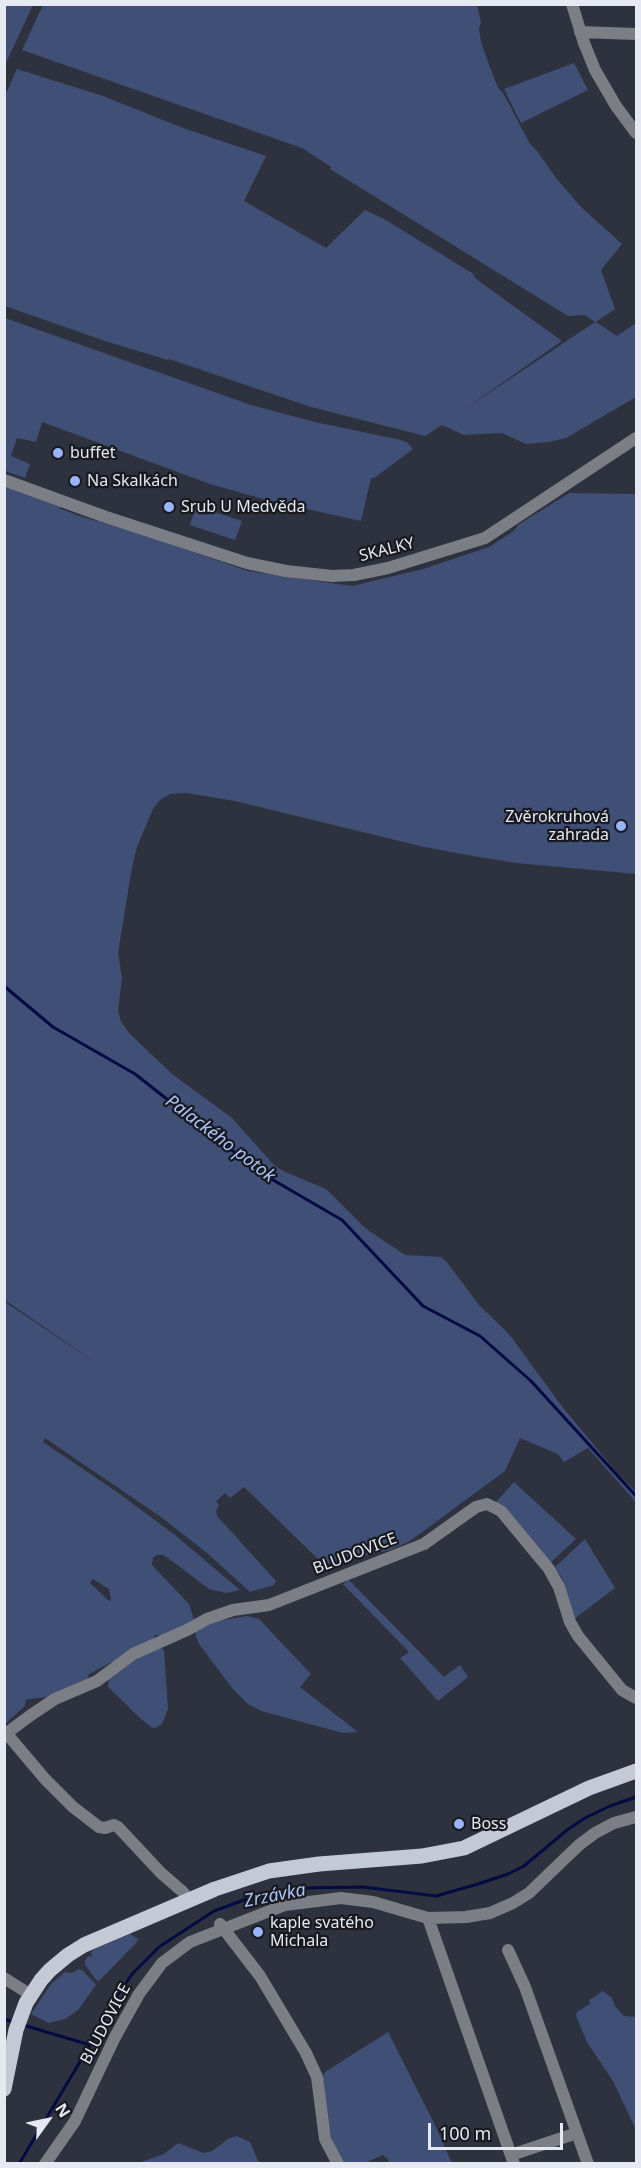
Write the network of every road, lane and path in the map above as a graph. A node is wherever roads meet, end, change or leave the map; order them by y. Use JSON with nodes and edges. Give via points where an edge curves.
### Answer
{"nodes":[{"id":1,"x":572,"y":4,"type":"edge"},
{"id":2,"x":580,"y":32,"type":"junction"},
{"id":3,"x":636,"y":34,"type":"edge"},
{"id":4,"x":636,"y":132,"type":"edge"},
{"id":5,"x":636,"y":438,"type":"edge"},
{"id":6,"x":4,"y":480,"type":"edge"},
{"id":7,"x":636,"y":1698,"type":"edge"},
{"id":8,"x":6,"y":1735,"type":"edge"},
{"id":9,"x":636,"y":1771,"type":"edge"},
{"id":10,"x":636,"y":1817,"type":"edge"},
{"id":11,"x":189,"y":1900,"type":"junction"},
{"id":12,"x":428,"y":1918,"type":"junction"},
{"id":13,"x":222,"y":1927,"type":"junction"},
{"id":14,"x":508,"y":1950,"type":"dead end"},
{"id":15,"x":4,"y":1978,"type":"edge"},
{"id":16,"x":31,"y":1995,"type":"junction"},
{"id":17,"x":4,"y":2089,"type":"edge"},
{"id":18,"x":577,"y":2133,"type":"junction"},
{"id":19,"x":512,"y":2159,"type":"edge"},
{"id":20,"x":45,"y":2163,"type":"edge"},
{"id":21,"x":338,"y":2163,"type":"edge"},
{"id":22,"x":588,"y":2163,"type":"edge"}],
"edges":[{"from":1,"to":2,"type":"street"},
{"from":2,"to":3,"type":"street"},
{"from":2,"to":4,"type":"street","via":[[607,92]]},
{"from":5,"to":6,"type":"street","name":"SKALKY","via":[[485,538],[354,575],[286,571],[247,563]]},
{"from":7,"to":8,"type":"street","name":"BLUDOVICE","via":[[622,1690],[578,1636],[549,1569],[501,1510],[486,1504],[424,1544],[269,1605],[232,1610],[207,1619],[133,1654],[97,1681],[56,1699]]},
{"from":8,"to":11,"type":"street","name":"BLUDOVICE","via":[[73,1807],[101,1828],[118,1827]]},
{"from":9,"to":11,"type":"main road","via":[[589,1788],[464,1848],[422,1856],[269,1870]]},
{"from":10,"to":12,"type":"street","name":"BLUDOVICE","via":[[595,1833],[513,1904],[466,1917]]},
{"from":11,"to":16,"type":"main road","via":[[74,1951],[50,1970]]},
{"from":12,"to":13,"type":"street","name":"BLUDOVICE","via":[[373,1902],[341,1899],[285,1905]]},
{"from":12,"to":19,"type":"street"},
{"from":13,"to":20,"type":"street","name":"BLUDOVICE","via":[[190,1942],[162,1963],[115,2037],[75,2121]]},
{"from":13,"to":21,"type":"street","via":[[260,1977],[306,2054],[317,2078],[325,2139]]},
{"from":14,"to":18,"type":"street"},
{"from":15,"to":16,"type":"street"},
{"from":16,"to":17,"type":"main road","via":[[18,2024]]},
{"from":18,"to":19,"type":"street"},
{"from":18,"to":22,"type":"street"}]}
